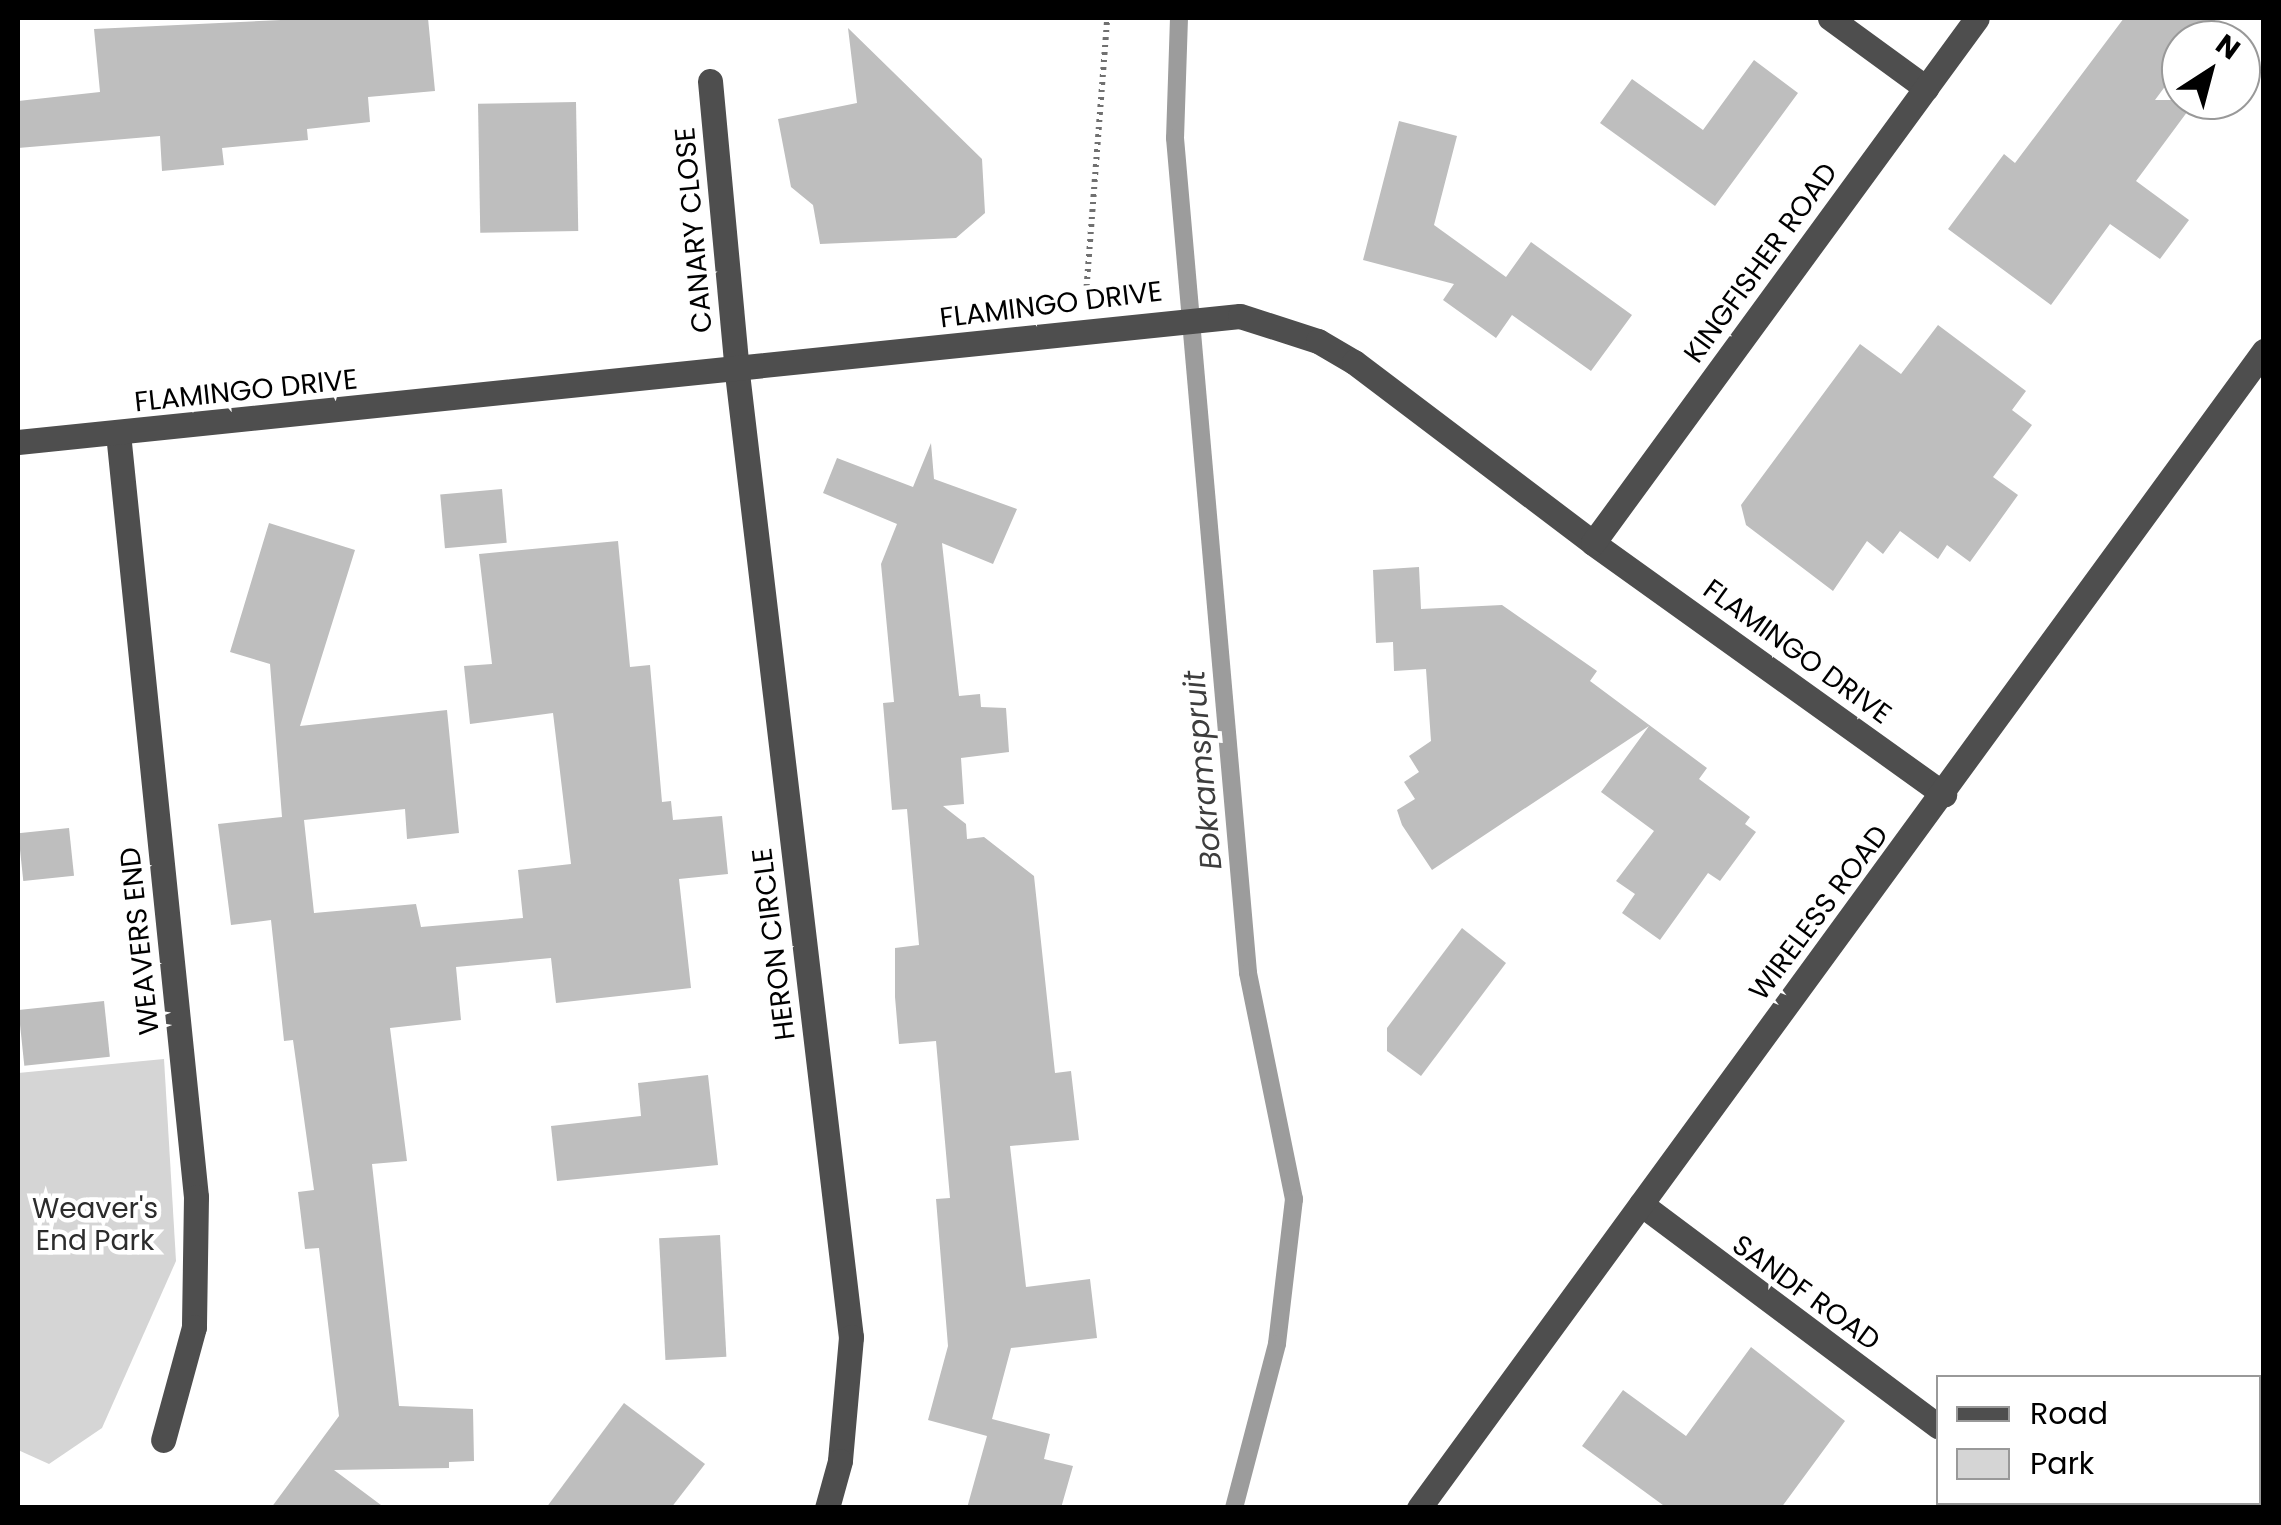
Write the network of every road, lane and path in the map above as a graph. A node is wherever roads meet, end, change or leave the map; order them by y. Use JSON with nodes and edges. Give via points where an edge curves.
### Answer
{"nodes":[{"id":1,"x":1107,"y":18,"type":"edge"},
{"id":2,"x":1830,"y":18,"type":"edge"},
{"id":3,"x":1977,"y":18,"type":"edge"},
{"id":4,"x":710,"y":81,"type":"dead end"},
{"id":5,"x":1926,"y":88,"type":"junction"},
{"id":6,"x":1086,"y":330,"type":"junction"},
{"id":7,"x":2264,"y":351,"type":"edge"},
{"id":8,"x":737,"y":373,"type":"junction"},
{"id":9,"x":118,"y":433,"type":"junction"},
{"id":10,"x":18,"y":442,"type":"edge"},
{"id":11,"x":1593,"y":543,"type":"junction"},
{"id":12,"x":1944,"y":794,"type":"junction"},
{"id":13,"x":1640,"y":1204,"type":"junction"},
{"id":14,"x":1936,"y":1425,"type":"edge"},
{"id":15,"x":163,"y":1440,"type":"dead end"},
{"id":16,"x":1431,"y":1503,"type":"edge"},
{"id":17,"x":828,"y":1508,"type":"edge"}],
"edges":[{"from":1,"to":6,"type":"path","via":[[1088,211]]},
{"from":2,"to":5,"type":"street"},
{"from":3,"to":5,"type":"street","name":"KINGFISHER ROAD"},
{"from":4,"to":8,"type":"street","name":"CANARY CLOSE"},
{"from":5,"to":11,"type":"street","name":"KINGFISHER ROAD"},
{"from":6,"to":8,"type":"street","name":"FLAMINGO DRIVE"},
{"from":6,"to":11,"type":"street","name":"FLAMINGO DRIVE","via":[[1240,316],[1274,323],[1354,362]]},
{"from":7,"to":12,"type":"street","name":"WIRELESS ROAD"},
{"from":8,"to":9,"type":"street","name":"FLAMINGO DRIVE"},
{"from":8,"to":17,"type":"street","name":"HERON CIRCLE","via":[[851,1337],[840,1460]]},
{"from":9,"to":10,"type":"street","name":"FLAMINGO DRIVE"},
{"from":9,"to":15,"type":"street","name":"WEAVERS END","via":[[196,1197],[194,1326]]},
{"from":11,"to":12,"type":"street","name":"FLAMINGO DRIVE"},
{"from":12,"to":13,"type":"street","name":"WIRELESS ROAD"},
{"from":13,"to":14,"type":"street","name":"SANDF ROAD"},
{"from":13,"to":16,"type":"street","name":"WIRELESS ROAD"}]}
